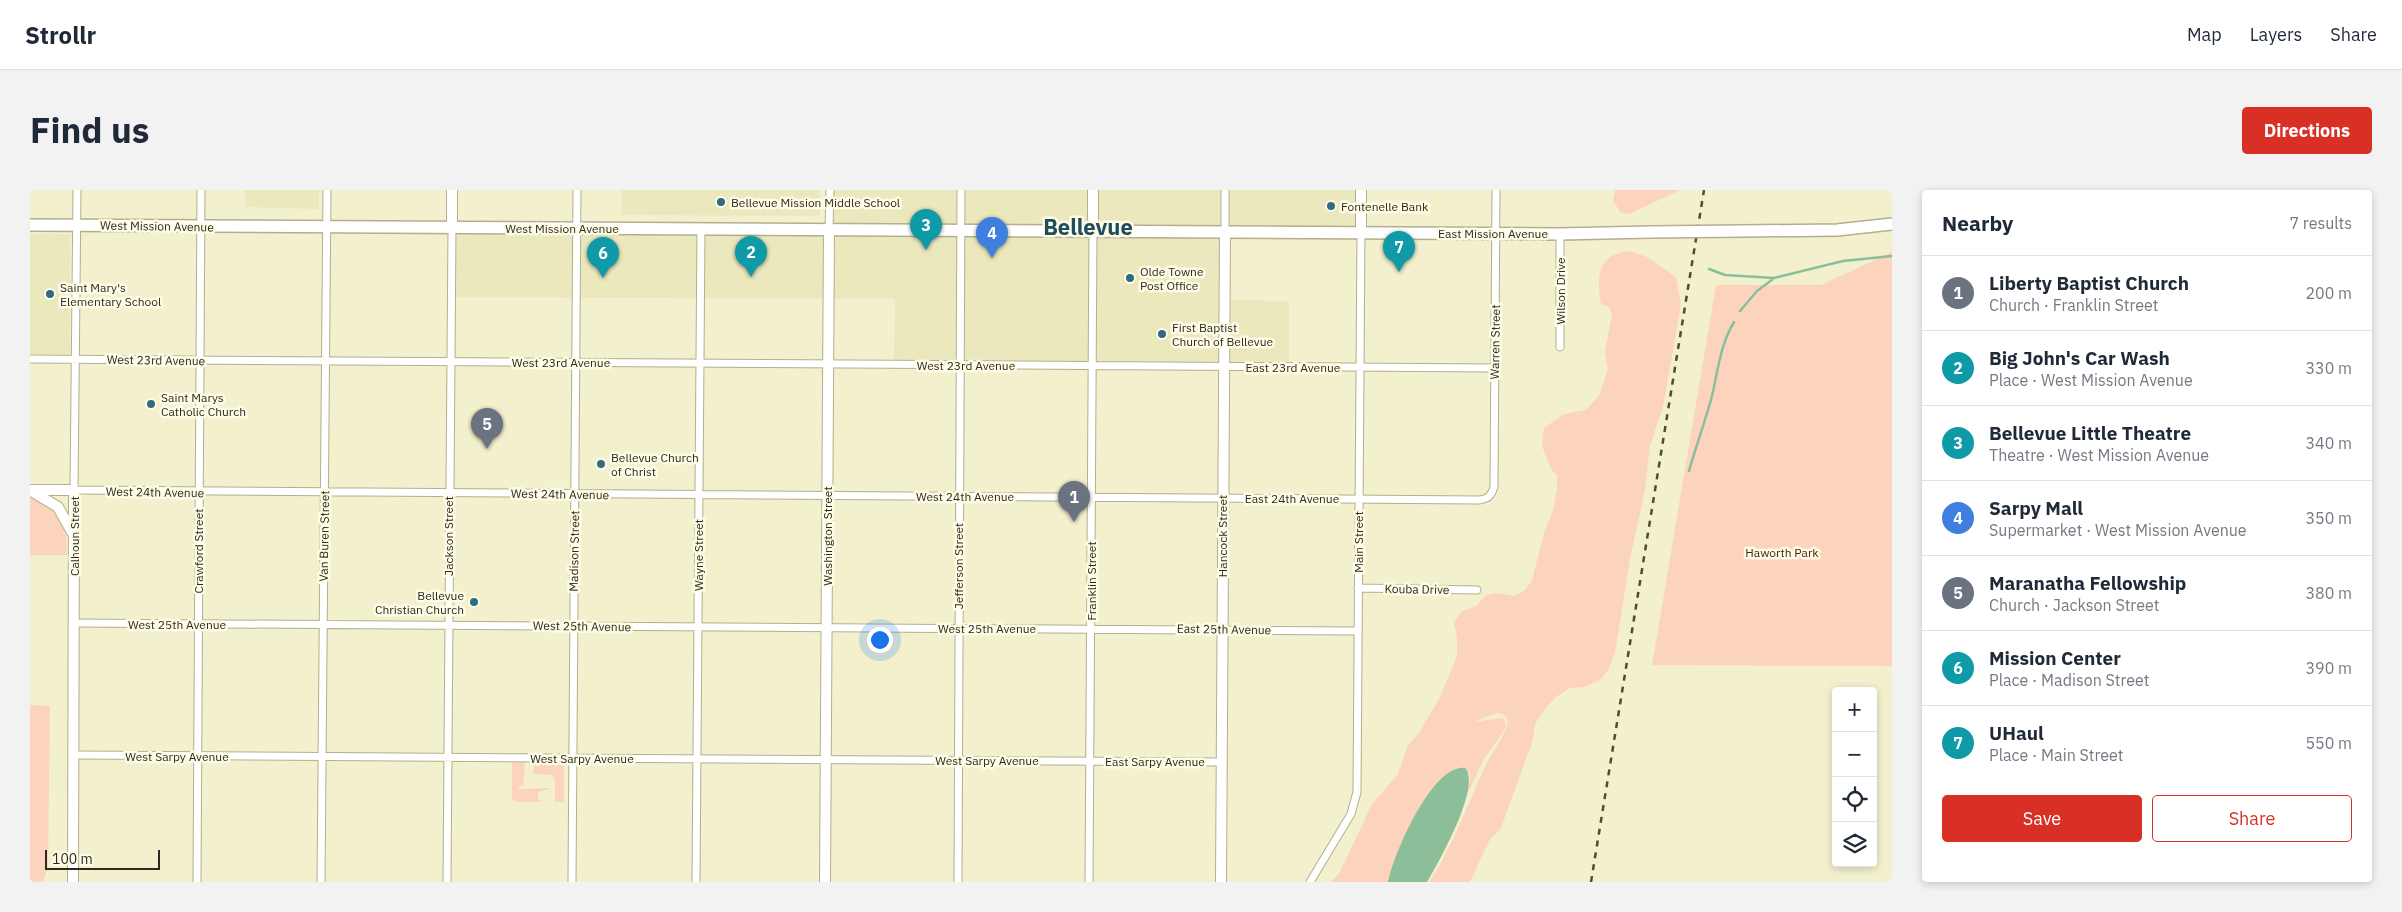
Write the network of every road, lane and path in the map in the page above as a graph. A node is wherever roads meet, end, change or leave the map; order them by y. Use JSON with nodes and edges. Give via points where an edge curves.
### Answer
{"nodes":[{"id":1,"x":76,"y":190,"type":"edge"},
{"id":2,"x":201,"y":190,"type":"edge"},
{"id":3,"x":327,"y":190,"type":"edge"},
{"id":4,"x":452,"y":190,"type":"edge"},
{"id":5,"x":577,"y":190,"type":"edge"},
{"id":6,"x":830,"y":190,"type":"edge"},
{"id":7,"x":961,"y":190,"type":"edge"},
{"id":8,"x":1094,"y":190,"type":"edge"},
{"id":9,"x":1226,"y":190,"type":"edge"},
{"id":10,"x":1361,"y":190,"type":"edge"},
{"id":11,"x":1496,"y":190,"type":"edge"},
{"id":12,"x":30,"y":224,"type":"edge"},
{"id":13,"x":1892,"y":224,"type":"edge"},
{"id":14,"x":77,"y":225,"type":"junction"},
{"id":15,"x":201,"y":226,"type":"junction"},
{"id":16,"x":327,"y":226,"type":"junction"},
{"id":17,"x":452,"y":227,"type":"junction"},
{"id":18,"x":577,"y":228,"type":"junction"},
{"id":19,"x":701,"y":228,"type":"junction"},
{"id":20,"x":829,"y":229,"type":"junction"},
{"id":21,"x":960,"y":230,"type":"junction"},
{"id":22,"x":1093,"y":230,"type":"junction"},
{"id":23,"x":1226,"y":231,"type":"junction"},
{"id":24,"x":1361,"y":232,"type":"junction"},
{"id":25,"x":1496,"y":233,"type":"junction"},
{"id":26,"x":1560,"y":234,"type":"junction"},
{"id":27,"x":1560,"y":347,"type":"dead end"},
{"id":28,"x":30,"y":359,"type":"edge"},
{"id":29,"x":74,"y":359,"type":"junction"},
{"id":30,"x":200,"y":360,"type":"junction"},
{"id":31,"x":325,"y":361,"type":"junction"},
{"id":32,"x":451,"y":361,"type":"junction"},
{"id":33,"x":576,"y":362,"type":"junction"},
{"id":34,"x":700,"y":362,"type":"junction"},
{"id":35,"x":828,"y":363,"type":"junction"},
{"id":36,"x":958,"y":365,"type":"junction"},
{"id":37,"x":1092,"y":366,"type":"junction"},
{"id":38,"x":1224,"y":366,"type":"junction"},
{"id":39,"x":1360,"y":367,"type":"junction"},
{"id":40,"x":1494,"y":368,"type":"junction"},
{"id":41,"x":30,"y":490,"type":"edge"},
{"id":42,"x":74,"y":490,"type":"junction"},
{"id":43,"x":199,"y":492,"type":"junction"},
{"id":44,"x":324,"y":493,"type":"junction"},
{"id":45,"x":448,"y":493,"type":"junction"},
{"id":46,"x":574,"y":494,"type":"junction"},
{"id":47,"x":1492,"y":494,"type":"joint"},
{"id":48,"x":698,"y":495,"type":"junction"},
{"id":49,"x":827,"y":495,"type":"junction"},
{"id":50,"x":958,"y":496,"type":"junction"},
{"id":51,"x":1091,"y":497,"type":"junction"},
{"id":52,"x":1222,"y":498,"type":"junction"},
{"id":53,"x":1358,"y":498,"type":"junction"},
{"id":54,"x":74,"y":543,"type":"junction"},
{"id":55,"x":1358,"y":588,"type":"junction"},
{"id":56,"x":1477,"y":590,"type":"dead end"},
{"id":57,"x":74,"y":623,"type":"junction"},
{"id":58,"x":198,"y":624,"type":"junction"},
{"id":59,"x":323,"y":624,"type":"junction"},
{"id":60,"x":448,"y":625,"type":"junction"},
{"id":61,"x":573,"y":625,"type":"junction"},
{"id":62,"x":697,"y":626,"type":"junction"},
{"id":63,"x":827,"y":627,"type":"junction"},
{"id":64,"x":958,"y":628,"type":"junction"},
{"id":65,"x":1091,"y":628,"type":"junction"},
{"id":66,"x":1222,"y":629,"type":"junction"},
{"id":67,"x":1357,"y":631,"type":"junction"},
{"id":68,"x":74,"y":755,"type":"junction"},
{"id":69,"x":198,"y":756,"type":"junction"},
{"id":70,"x":322,"y":757,"type":"junction"},
{"id":71,"x":447,"y":757,"type":"junction"},
{"id":72,"x":572,"y":758,"type":"junction"},
{"id":73,"x":696,"y":759,"type":"junction"},
{"id":74,"x":826,"y":759,"type":"junction"},
{"id":75,"x":957,"y":760,"type":"junction"},
{"id":76,"x":1090,"y":761,"type":"junction"},
{"id":77,"x":1221,"y":762,"type":"junction"},
{"id":78,"x":73,"y":868,"type":"junction"},
{"id":79,"x":69,"y":882,"type":"edge"},
{"id":80,"x":73,"y":882,"type":"edge"},
{"id":81,"x":197,"y":882,"type":"edge"},
{"id":82,"x":321,"y":882,"type":"edge"},
{"id":83,"x":447,"y":882,"type":"edge"},
{"id":84,"x":572,"y":882,"type":"edge"},
{"id":85,"x":696,"y":882,"type":"edge"},
{"id":86,"x":825,"y":882,"type":"edge"},
{"id":87,"x":958,"y":882,"type":"edge"},
{"id":88,"x":1089,"y":882,"type":"edge"},
{"id":89,"x":1221,"y":882,"type":"edge"},
{"id":90,"x":1310,"y":882,"type":"edge"}],
"edges":[{"from":1,"to":14,"type":"street","name":"Calhoun Street"},
{"from":2,"to":15,"type":"street","name":"Crawford Street"},
{"from":3,"to":16,"type":"street","name":"Van Buren Street"},
{"from":4,"to":17,"type":"street","name":"Jackson Street"},
{"from":5,"to":18,"type":"street","name":"Madison Street"},
{"from":6,"to":20,"type":"street","name":"Washington Street"},
{"from":7,"to":21,"type":"street","name":"Jefferson Street"},
{"from":8,"to":22,"type":"street","name":"Franklin Street"},
{"from":9,"to":23,"type":"street","name":"Hancock Street"},
{"from":10,"to":24,"type":"street","name":"Main Street"},
{"from":11,"to":25,"type":"street","name":"Warren Street"},
{"from":12,"to":14,"type":"main road","name":"West Mission Avenue"},
{"from":13,"to":26,"type":"main road","name":"East Mission Avenue","bridge":true,"via":[[1836,230]]},
{"from":14,"to":15,"type":"main road","name":"West Mission Avenue"},
{"from":14,"to":29,"type":"street","name":"Calhoun Street"},
{"from":15,"to":16,"type":"main road","name":"West Mission Avenue"},
{"from":15,"to":30,"type":"street","name":"Crawford Street"},
{"from":16,"to":17,"type":"main road","name":"West Mission Avenue"},
{"from":16,"to":31,"type":"street","name":"Van Buren Street"},
{"from":17,"to":18,"type":"main road","name":"West Mission Avenue"},
{"from":17,"to":32,"type":"street","name":"Jackson Street"},
{"from":18,"to":19,"type":"main road","name":"West Mission Avenue"},
{"from":18,"to":33,"type":"street","name":"Madison Street"},
{"from":19,"to":20,"type":"main road","name":"West Mission Avenue"},
{"from":19,"to":34,"type":"street","name":"Wayne Street"},
{"from":20,"to":21,"type":"main road","name":"West Mission Avenue"},
{"from":20,"to":35,"type":"street","name":"Washington Street"},
{"from":21,"to":22,"type":"main road","name":"West Mission Avenue"},
{"from":21,"to":36,"type":"street","name":"Jefferson Street"},
{"from":22,"to":23,"type":"main road","name":"East Mission Avenue"},
{"from":22,"to":37,"type":"street","name":"Franklin Street"},
{"from":23,"to":24,"type":"main road","name":"East Mission Avenue"},
{"from":23,"to":38,"type":"street","name":"Hancock Street"},
{"from":24,"to":25,"type":"main road","name":"East Mission Avenue"},
{"from":24,"to":39,"type":"street","name":"Main Street"},
{"from":25,"to":26,"type":"main road","name":"East Mission Avenue"},
{"from":25,"to":40,"type":"street","name":"Warren Street"},
{"from":26,"to":27,"type":"street","name":"Wilson Drive"},
{"from":28,"to":29,"type":"street","name":"West 23rd Avenue"},
{"from":29,"to":30,"type":"street","name":"West 23rd Avenue"},
{"from":29,"to":42,"type":"street","name":"Calhoun Street"},
{"from":30,"to":31,"type":"street","name":"West 23rd Avenue"},
{"from":30,"to":43,"type":"street","name":"Crawford Street"},
{"from":31,"to":32,"type":"street","name":"West 23rd Avenue"},
{"from":31,"to":44,"type":"street","name":"Van Buren Street"},
{"from":32,"to":33,"type":"street","name":"West 23rd Avenue"},
{"from":32,"to":45,"type":"street","name":"Jackson Street"},
{"from":33,"to":34,"type":"street","name":"West 23rd Avenue"},
{"from":33,"to":46,"type":"street","name":"Madison Street"},
{"from":34,"to":35,"type":"street","name":"West 23rd Avenue"},
{"from":34,"to":48,"type":"street","name":"Wayne Street"},
{"from":35,"to":36,"type":"street","name":"West 23rd Avenue"},
{"from":35,"to":49,"type":"street","name":"Washington Street"},
{"from":36,"to":37,"type":"street","name":"West 23rd Avenue"},
{"from":36,"to":50,"type":"street","name":"Jefferson Street"},
{"from":37,"to":38,"type":"street","name":"East 23rd Avenue"},
{"from":37,"to":51,"type":"street","name":"Franklin Street"},
{"from":38,"to":39,"type":"street","name":"East 23rd Avenue"},
{"from":38,"to":52,"type":"street","name":"Hancock Street"},
{"from":39,"to":40,"type":"street","name":"East 23rd Avenue"},
{"from":39,"to":53,"type":"street","name":"Main Street"},
{"from":40,"to":47,"type":"street","name":"Warren Street"},
{"from":41,"to":42,"type":"street","name":"West 24th Avenue"},
{"from":41,"to":54,"type":"street","via":[[52,502],[63,513]]},
{"from":42,"to":43,"type":"street","name":"West 24th Avenue"},
{"from":42,"to":54,"type":"street","name":"Calhoun Street"},
{"from":43,"to":44,"type":"street","name":"West 24th Avenue"},
{"from":43,"to":58,"type":"street","name":"Crawford Street"},
{"from":44,"to":45,"type":"street","name":"West 24th Avenue"},
{"from":44,"to":59,"type":"street","name":"Van Buren Street"},
{"from":45,"to":46,"type":"street","name":"West 24th Avenue"},
{"from":45,"to":60,"type":"street","name":"Jackson Street"},
{"from":46,"to":48,"type":"street","name":"West 24th Avenue"},
{"from":46,"to":61,"type":"street","name":"Madison Street"},
{"from":47,"to":53,"type":"street","name":"East 24th Avenue","via":[[1479,500]]},
{"from":48,"to":49,"type":"street","name":"West 24th Avenue"},
{"from":48,"to":62,"type":"street","name":"Wayne Street"},
{"from":49,"to":50,"type":"street","name":"West 24th Avenue"},
{"from":49,"to":63,"type":"street","name":"Washington Street"},
{"from":50,"to":51,"type":"street","name":"West 24th Avenue"},
{"from":50,"to":64,"type":"street","name":"Jefferson Street"},
{"from":51,"to":52,"type":"street","name":"East 24th Avenue"},
{"from":51,"to":65,"type":"street","name":"Franklin Street"},
{"from":52,"to":53,"type":"street","name":"East 24th Avenue"},
{"from":52,"to":66,"type":"street","name":"Hancock Street"},
{"from":53,"to":55,"type":"street","name":"Main Street"},
{"from":54,"to":57,"type":"street","name":"Calhoun Street"},
{"from":55,"to":56,"type":"street","name":"Kouba Drive"},
{"from":55,"to":67,"type":"street","name":"Main Street"},
{"from":57,"to":58,"type":"street","name":"West 25th Avenue"},
{"from":57,"to":68,"type":"street","name":"Calhoun Street"},
{"from":58,"to":59,"type":"street","name":"West 25th Avenue"},
{"from":58,"to":69,"type":"street","name":"Crawford Street"},
{"from":59,"to":60,"type":"street","name":"West 25th Avenue"},
{"from":59,"to":70,"type":"street","name":"Van Buren Street"},
{"from":60,"to":61,"type":"street","name":"West 25th Avenue"},
{"from":60,"to":71,"type":"street","name":"Jackson Street"},
{"from":61,"to":62,"type":"street","name":"West 25th Avenue"},
{"from":61,"to":72,"type":"street","name":"Madison Street"},
{"from":62,"to":63,"type":"street","name":"West 25th Avenue"},
{"from":62,"to":73,"type":"street","name":"Wayne Street"},
{"from":63,"to":64,"type":"street","name":"West 25th Avenue"},
{"from":63,"to":74,"type":"street","name":"Washington Street"},
{"from":64,"to":65,"type":"street","name":"West 25th Avenue"},
{"from":64,"to":75,"type":"street","name":"Jefferson Street"},
{"from":65,"to":66,"type":"street","name":"East 25th Avenue"},
{"from":65,"to":76,"type":"street","name":"Franklin Street"},
{"from":66,"to":67,"type":"street","name":"East 25th Avenue"},
{"from":66,"to":77,"type":"street","name":"Hancock Street"},
{"from":67,"to":90,"type":"street","name":"Main Street","via":[[1354,806]]},
{"from":68,"to":69,"type":"street","name":"West Sarpy Avenue"},
{"from":68,"to":78,"type":"street","name":"Calhoun Street"},
{"from":69,"to":70,"type":"street","name":"West Sarpy Avenue"},
{"from":69,"to":81,"type":"street","name":"Crawford Street"},
{"from":70,"to":71,"type":"street","name":"West Sarpy Avenue"},
{"from":70,"to":82,"type":"street","name":"Van Buren Street"},
{"from":71,"to":72,"type":"street","name":"West Sarpy Avenue"},
{"from":71,"to":83,"type":"street","name":"Jackson Street"},
{"from":72,"to":73,"type":"street","name":"West Sarpy Avenue"},
{"from":72,"to":84,"type":"street","name":"Madison Street"},
{"from":73,"to":74,"type":"street","name":"West Sarpy Avenue"},
{"from":73,"to":85,"type":"street","name":"Wayne Street"},
{"from":74,"to":75,"type":"street","name":"West Sarpy Avenue"},
{"from":74,"to":86,"type":"street","name":"Washington Street"},
{"from":75,"to":76,"type":"street","name":"West Sarpy Avenue"},
{"from":75,"to":87,"type":"street","name":"Jefferson Street"},
{"from":76,"to":77,"type":"street","name":"East Sarpy Avenue"},
{"from":76,"to":88,"type":"street","name":"Franklin Street"},
{"from":77,"to":89,"type":"street","name":"Hancock Street"},
{"from":78,"to":79,"type":"street"},
{"from":78,"to":80,"type":"street","name":"Calhoun Street"}]}
